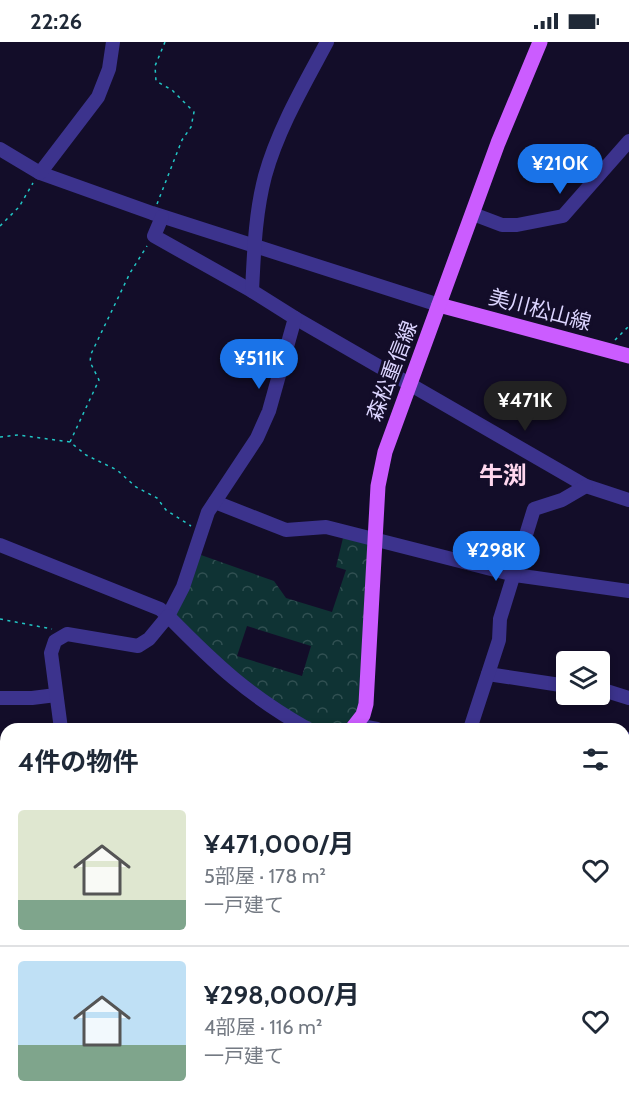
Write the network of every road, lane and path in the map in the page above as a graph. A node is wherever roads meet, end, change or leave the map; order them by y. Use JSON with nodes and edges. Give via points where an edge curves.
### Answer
{"nodes":[{"id":1,"x":113,"y":42,"type":"edge"},
{"id":2,"x":165,"y":42,"type":"edge"},
{"id":3,"x":327,"y":42,"type":"edge"},
{"id":4,"x":540,"y":42,"type":"edge"},
{"id":5,"x":629,"y":141,"type":"edge"},
{"id":6,"x":0,"y":149,"type":"edge"},
{"id":7,"x":40,"y":173,"type":"junction"},
{"id":8,"x":473,"y":214,"type":"junction"},
{"id":9,"x":157,"y":215,"type":"junction"},
{"id":10,"x":0,"y":226,"type":"edge"},
{"id":11,"x":154,"y":236,"type":"junction"},
{"id":12,"x":255,"y":247,"type":"junction"},
{"id":13,"x":252,"y":291,"type":"junction"},
{"id":14,"x":439,"y":305,"type":"junction"},
{"id":15,"x":295,"y":318,"type":"junction"},
{"id":16,"x":629,"y":326,"type":"edge"},
{"id":17,"x":605,"y":350,"type":"junction"},
{"id":18,"x":629,"y":356,"type":"edge"},
{"id":19,"x":410,"y":383,"type":"junction"},
{"id":20,"x":0,"y":437,"type":"edge"},
{"id":21,"x":70,"y":442,"type":"junction"},
{"id":22,"x":586,"y":486,"type":"junction"},
{"id":23,"x":629,"y":500,"type":"edge"},
{"id":24,"x":215,"y":502,"type":"junction"},
{"id":25,"x":201,"y":528,"type":"junction"},
{"id":26,"x":375,"y":538,"type":"junction"},
{"id":27,"x":0,"y":545,"type":"edge"},
{"id":28,"x":515,"y":575,"type":"junction"},
{"id":29,"x":629,"y":591,"type":"edge"},
{"id":30,"x":168,"y":616,"type":"junction"},
{"id":31,"x":0,"y":618,"type":"edge"},
{"id":32,"x":67,"y":634,"type":"junction"},
{"id":33,"x":488,"y":674,"type":"junction"},
{"id":34,"x":556,"y":684,"type":"edge"},
{"id":35,"x":610,"y":692,"type":"edge"},
{"id":36,"x":57,"y":694,"type":"junction"},
{"id":37,"x":0,"y":698,"type":"edge"},
{"id":38,"x":629,"y":698,"type":"edge"},
{"id":39,"x":59,"y":723,"type":"edge"},
{"id":40,"x":298,"y":723,"type":"edge"},
{"id":41,"x":358,"y":723,"type":"edge"},
{"id":42,"x":472,"y":723,"type":"edge"}],
"edges":[{"from":1,"to":7,"type":"street","via":[[109,69],[98,97]]},
{"from":2,"to":9,"type":"path","via":[[155,66],[156,81],[172,90],[194,112]]},
{"from":3,"to":12,"type":"street","via":[[282,130],[265,176]]},
{"from":4,"to":8,"type":"main road","name":"森松重信線"},
{"from":5,"to":8,"type":"street","via":[[563,216],[502,225]]},
{"from":6,"to":7,"type":"street"},
{"from":7,"to":9,"type":"street"},
{"from":7,"to":10,"type":"path","via":[[19,207]]},
{"from":8,"to":14,"type":"main road","name":"森松重信線"},
{"from":9,"to":11,"type":"street"},
{"from":9,"to":12,"type":"street"},
{"from":11,"to":13,"type":"street"},
{"from":11,"to":21,"type":"path","via":[[130,273],[91,354],[90,362],[99,380]]},
{"from":12,"to":13,"type":"street"},
{"from":12,"to":14,"type":"street"},
{"from":13,"to":15,"type":"street"},
{"from":14,"to":17,"type":"main road","name":"美川松山線"},
{"from":14,"to":19,"type":"main road","name":"森松重信線"},
{"from":15,"to":19,"type":"street"},
{"from":15,"to":24,"type":"street","via":[[258,438]]},
{"from":16,"to":17,"type":"path"},
{"from":17,"to":18,"type":"main road","name":"美川松山線"},
{"from":19,"to":22,"type":"street"},
{"from":19,"to":26,"type":"main road","name":"森松重信線","via":[[385,452],[378,486]]},
{"from":20,"to":21,"type":"path","via":[[18,435]]},
{"from":21,"to":25,"type":"path","via":[[117,470],[135,488],[157,498],[181,521]]},
{"from":22,"to":23,"type":"street"},
{"from":22,"to":28,"type":"street","via":[[562,500],[534,509]]},
{"from":24,"to":25,"type":"street"},
{"from":24,"to":26,"type":"street","via":[[286,530],[326,528]]},
{"from":25,"to":30,"type":"street","via":[[183,587]]},
{"from":26,"to":28,"type":"street"},
{"from":26,"to":41,"type":"main road","name":"森松重信線","via":[[366,704]]},
{"from":27,"to":30,"type":"street","via":[[160,609]]},
{"from":28,"to":29,"type":"street"},
{"from":28,"to":33,"type":"street"},
{"from":30,"to":32,"type":"street","via":[[138,646]]},
{"from":30,"to":40,"type":"street","via":[[251,695]]},
{"from":31,"to":32,"type":"path"},
{"from":32,"to":36,"type":"street","via":[[55,641],[51,653]]},
{"from":33,"to":34,"type":"street"},
{"from":33,"to":42,"type":"street"},
{"from":35,"to":38,"type":"street"},
{"from":36,"to":37,"type":"street"},
{"from":36,"to":39,"type":"street"}]}
